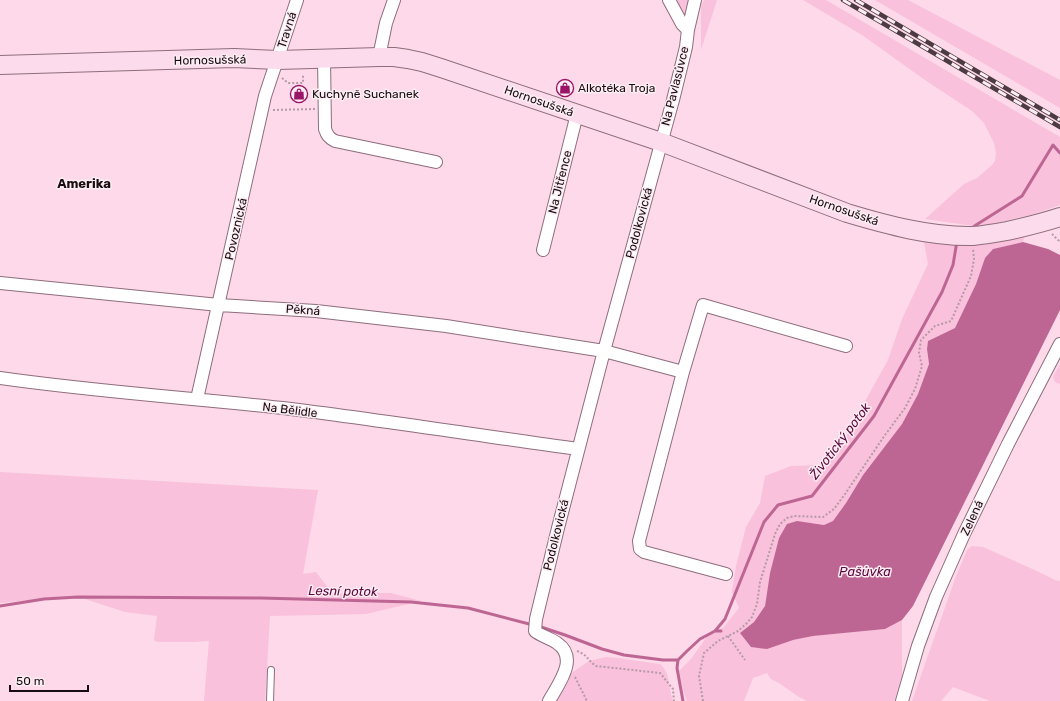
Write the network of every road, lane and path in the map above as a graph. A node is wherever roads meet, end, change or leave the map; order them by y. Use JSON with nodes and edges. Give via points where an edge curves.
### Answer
{"nodes":[{"id":1,"x":297,"y":0,"type":"edge"},
{"id":2,"x":394,"y":0,"type":"edge"},
{"id":3,"x":669,"y":0,"type":"edge"},
{"id":4,"x":695,"y":0,"type":"edge"},
{"id":5,"x":688,"y":30,"type":"junction"},
{"id":6,"x":379,"y":57,"type":"junction"},
{"id":7,"x":324,"y":58,"type":"junction"},
{"id":8,"x":304,"y":59,"type":"junction"},
{"id":9,"x":0,"y":65,"type":"edge"},
{"id":10,"x":276,"y":65,"type":"junction"},
{"id":11,"x":325,"y":109,"type":"junction"},
{"id":12,"x":262,"y":110,"type":"junction"},
{"id":13,"x":577,"y":114,"type":"junction"},
{"id":14,"x":661,"y":142,"type":"junction"},
{"id":15,"x":436,"y":162,"type":"dead end"},
{"id":16,"x":1060,"y":217,"type":"edge"},
{"id":17,"x":974,"y":236,"type":"junction"},
{"id":18,"x":543,"y":250,"type":"dead end"},
{"id":19,"x":0,"y":283,"type":"edge"},
{"id":20,"x":219,"y":305,"type":"junction"},
{"id":21,"x":1060,"y":344,"type":"edge"},
{"id":22,"x":846,"y":346,"type":"dead end"},
{"id":23,"x":604,"y":351,"type":"junction"},
{"id":24,"x":683,"y":372,"type":"junction"},
{"id":25,"x":0,"y":378,"type":"edge"},
{"id":26,"x":197,"y":399,"type":"junction"},
{"id":27,"x":578,"y":449,"type":"junction"},
{"id":28,"x":726,"y":574,"type":"dead end"},
{"id":29,"x":728,"y":636,"type":"junction"},
{"id":30,"x":559,"y":644,"type":"junction"},
{"id":31,"x":745,"y":660,"type":"dead end"},
{"id":32,"x":568,"y":663,"type":"junction"},
{"id":33,"x":271,"y":670,"type":"dead end"},
{"id":34,"x":270,"y":701,"type":"edge"},
{"id":35,"x":549,"y":701,"type":"edge"},
{"id":36,"x":587,"y":701,"type":"edge"},
{"id":37,"x":674,"y":701,"type":"edge"},
{"id":38,"x":703,"y":701,"type":"edge"},
{"id":39,"x":902,"y":701,"type":"edge"}],
"edges":[{"from":1,"to":10,"type":"street","name":"Travná"},
{"from":2,"to":6,"type":"street"},
{"from":3,"to":5,"type":"street"},
{"from":4,"to":5,"type":"street","name":"Na Pavlasůvce"},
{"from":5,"to":14,"type":"street","name":"Na Pavlasůvce","via":[[686,47]]},
{"from":6,"to":7,"type":"street","name":"Hornosušská"},
{"from":6,"to":13,"type":"street","name":"Hornosušská","via":[[422,62]]},
{"from":7,"to":8,"type":"street","name":"Hornosušská"},
{"from":7,"to":11,"type":"street"},
{"from":8,"to":10,"type":"street","name":"Hornosušská"},
{"from":8,"to":10,"type":"path","via":[[303,83],[288,83]]},
{"from":9,"to":10,"type":"street","name":"Hornosušská","via":[[234,58]]},
{"from":10,"to":12,"type":"street","name":"Povoznická"},
{"from":11,"to":12,"type":"path"},
{"from":11,"to":15,"type":"street","via":[[325,129],[335,141]]},
{"from":12,"to":20,"type":"street","name":"Povoznická"},
{"from":13,"to":14,"type":"street","name":"Hornosušská"},
{"from":13,"to":18,"type":"street","name":"Na Jitřence"},
{"from":14,"to":17,"type":"street","name":"Hornosušská","via":[[876,222],[905,229]]},
{"from":14,"to":23,"type":"street","name":"Podolkovická"},
{"from":16,"to":17,"type":"street","name":"Hornosušská","via":[[1041,224]]},
{"from":17,"to":29,"type":"path","via":[[971,276],[951,321],[935,326],[921,340],[919,353],[922,366],[915,389],[905,408],[834,509],[823,517],[794,516],[780,524],[760,582],[752,617],[738,631]]},
{"from":19,"to":20,"type":"street","name":"Pěkná"},
{"from":20,"to":23,"type":"street","name":"Pěkná","via":[[346,314],[446,326]]},
{"from":20,"to":26,"type":"street","name":"Povoznická"},
{"from":21,"to":39,"type":"street","name":"Zelená","via":[[1008,444],[936,597]]},
{"from":22,"to":24,"type":"street","via":[[703,305]]},
{"from":23,"to":24,"type":"street"},
{"from":23,"to":27,"type":"street","name":"Podolkovická"},
{"from":24,"to":28,"type":"street","via":[[639,541],[640,549]]},
{"from":25,"to":26,"type":"street","name":"Na Bělidle"},
{"from":26,"to":27,"type":"street","name":"Na Bělidle"},
{"from":27,"to":30,"type":"street","name":"Podolkovická","via":[[535,624],[537,633]]},
{"from":29,"to":31,"type":"path"},
{"from":29,"to":38,"type":"path","via":[[704,653],[699,676]]},
{"from":30,"to":32,"type":"street","via":[[565,650]]},
{"from":30,"to":37,"type":"path","via":[[583,653],[596,666],[660,673],[673,689]]},
{"from":32,"to":35,"type":"street"},
{"from":32,"to":36,"type":"path"},
{"from":33,"to":34,"type":"lane"}]}
